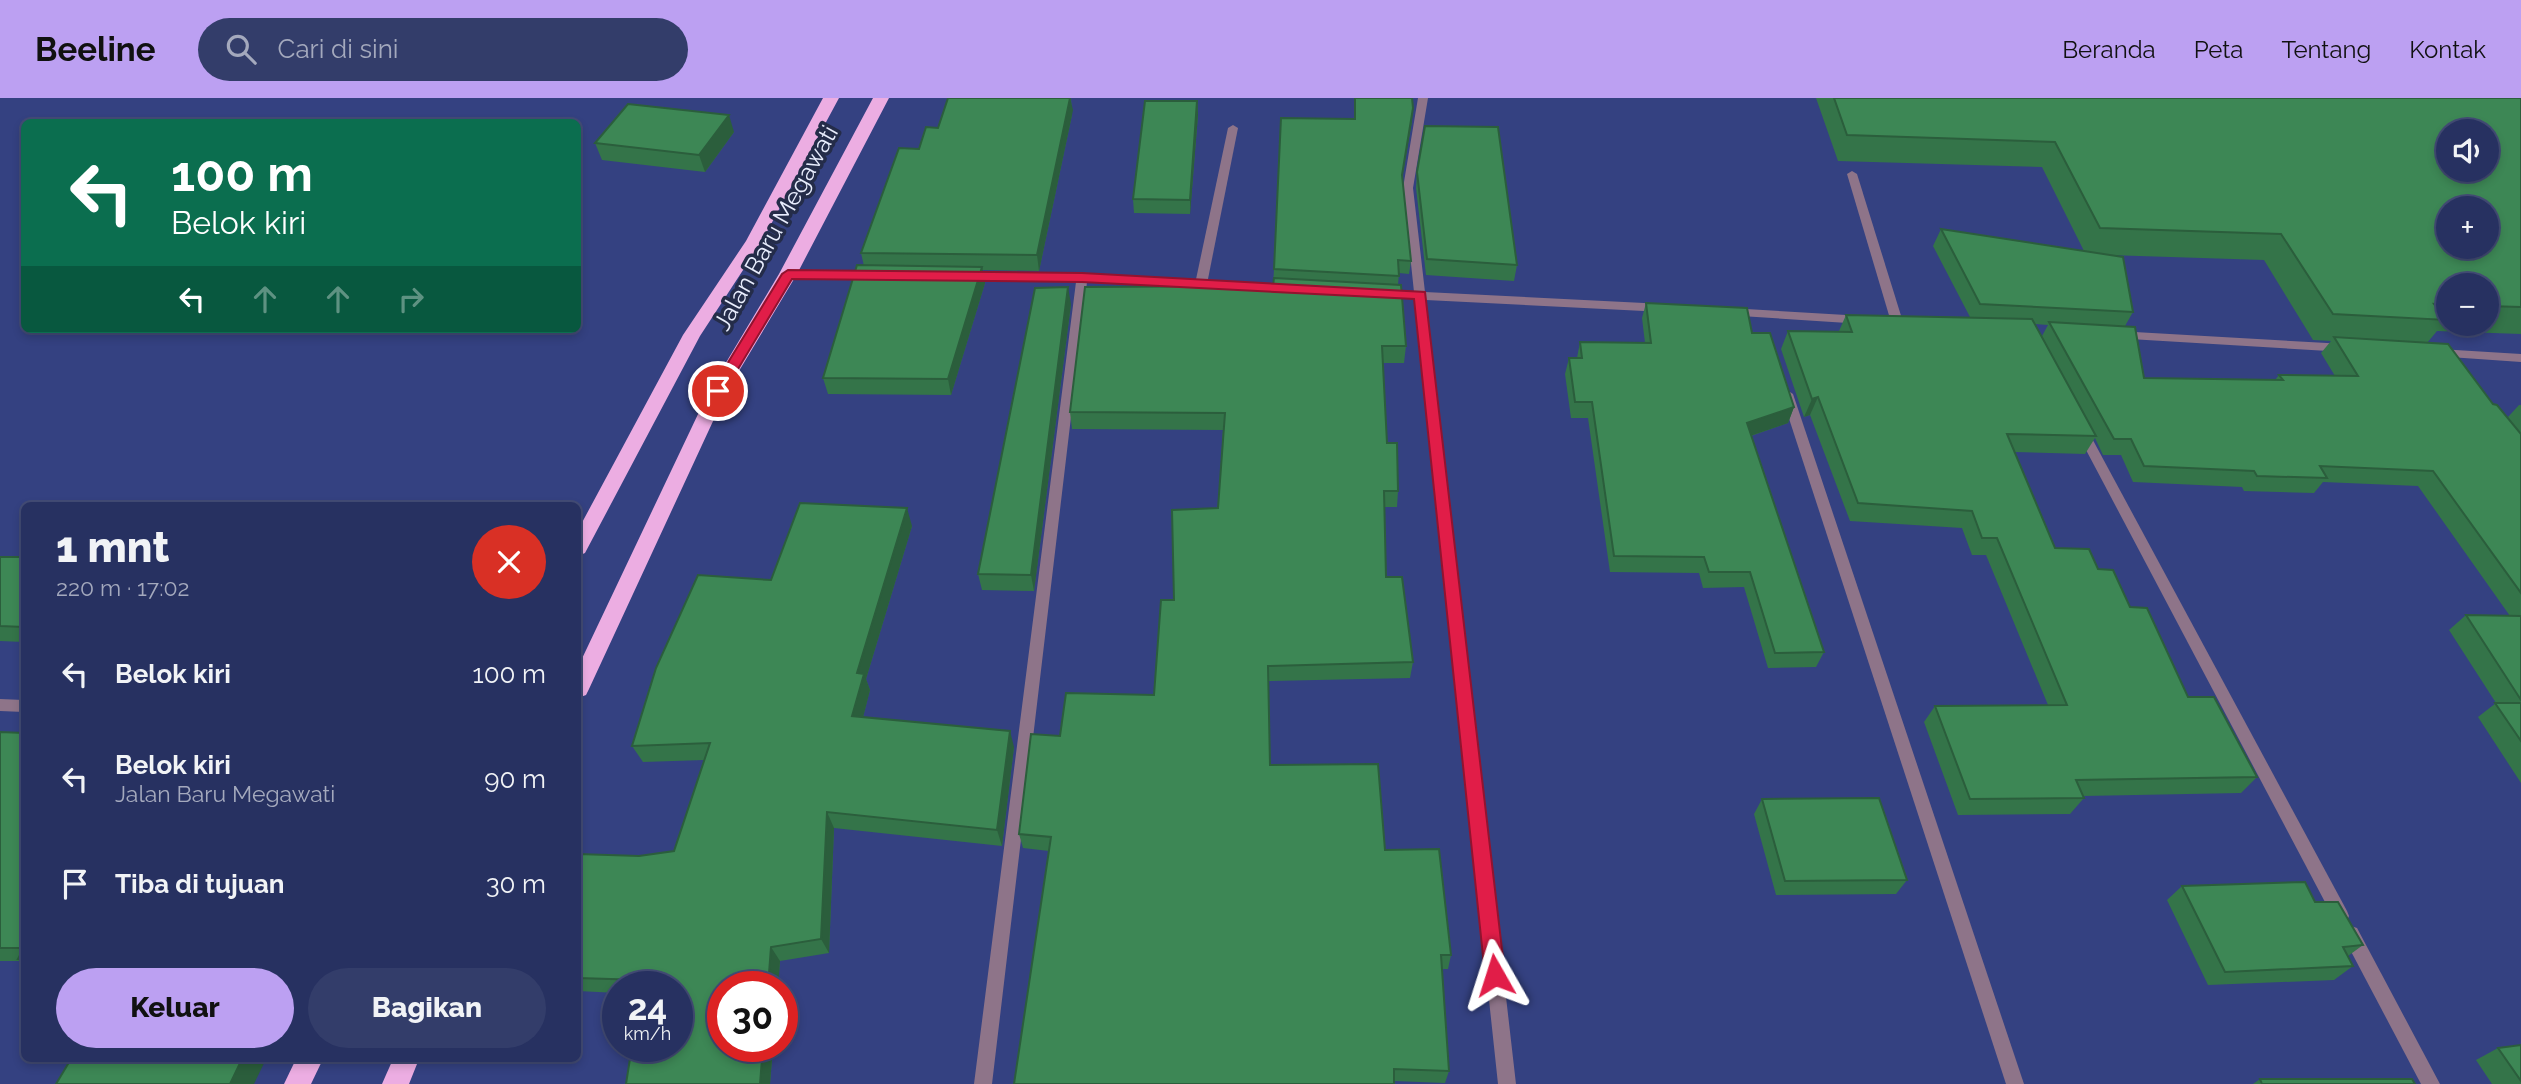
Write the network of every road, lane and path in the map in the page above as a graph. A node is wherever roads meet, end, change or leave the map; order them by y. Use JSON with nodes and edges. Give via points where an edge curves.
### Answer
{"nodes":[{"id":1,"x":831,"y":98,"type":"edge"},
{"id":2,"x":881,"y":98,"type":"edge"},
{"id":3,"x":1423,"y":98,"type":"edge"},
{"id":4,"x":1233,"y":128,"type":"dead end"},
{"id":5,"x":1852,"y":174,"type":"edge"},
{"id":6,"x":788,"y":274,"type":"junction"},
{"id":7,"x":886,"y":275,"type":"edge"},
{"id":8,"x":956,"y":276,"type":"edge"},
{"id":9,"x":1082,"y":278,"type":"junction"},
{"id":10,"x":1201,"y":284,"type":"junction"},
{"id":11,"x":1269,"y":288,"type":"edge"},
{"id":12,"x":1365,"y":293,"type":"edge"},
{"id":13,"x":1420,"y":295,"type":"junction"},
{"id":14,"x":1679,"y":309,"type":"edge"},
{"id":15,"x":1720,"y":312,"type":"edge"},
{"id":16,"x":1870,"y":320,"type":"edge"},
{"id":17,"x":1883,"y":321,"type":"edge"},
{"id":18,"x":2109,"y":334,"type":"edge"},
{"id":19,"x":2357,"y":348,"type":"edge"},
{"id":20,"x":2438,"y":356,"type":"edge"},
{"id":21,"x":2521,"y":358,"type":"edge"},
{"id":22,"x":1783,"y":380,"type":"edge"},
{"id":23,"x":2073,"y":415,"type":"edge"},
{"id":24,"x":581,"y":542,"type":"edge"},
{"id":25,"x":581,"y":683,"type":"edge"},
{"id":26,"x":0,"y":705,"type":"edge"},
{"id":27,"x":21,"y":706,"type":"edge"},
{"id":28,"x":308,"y":1062,"type":"edge"},
{"id":29,"x":405,"y":1062,"type":"edge"},
{"id":30,"x":297,"y":1084,"type":"edge"},
{"id":31,"x":395,"y":1084,"type":"edge"},
{"id":32,"x":983,"y":1084,"type":"edge"},
{"id":33,"x":1507,"y":1084,"type":"edge"},
{"id":34,"x":2015,"y":1084,"type":"edge"},
{"id":35,"x":2431,"y":1084,"type":"edge"}],
"edges":[{"from":1,"to":24,"type":"highway","name":"Jalan Baru Megawati","via":[[754,241],[692,335]]},
{"from":2,"to":6,"type":"highway","name":"Jalan Baru Megawati"},
{"from":3,"to":13,"type":"street","via":[[1408,188]]},
{"from":4,"to":10,"type":"street"},
{"from":5,"to":17,"type":"street","via":[[1903,322]]},
{"from":6,"to":7,"type":"street"},
{"from":6,"to":25,"type":"highway","name":"Jalan Baru Megawati","via":[[718,391]]},
{"from":8,"to":9,"type":"street"},
{"from":9,"to":10,"type":"street"},
{"from":9,"to":32,"type":"street"},
{"from":10,"to":11,"type":"street"},
{"from":12,"to":13,"type":"street"},
{"from":13,"to":14,"type":"street"},
{"from":13,"to":33,"type":"street"},
{"from":15,"to":16,"type":"street","via":[[1763,320]]},
{"from":18,"to":19,"type":"street"},
{"from":20,"to":21,"type":"street"},
{"from":22,"to":34,"type":"street"},
{"from":23,"to":35,"type":"street"},
{"from":26,"to":27,"type":"street"},
{"from":28,"to":30,"type":"highway"},
{"from":29,"to":31,"type":"highway"}]}
